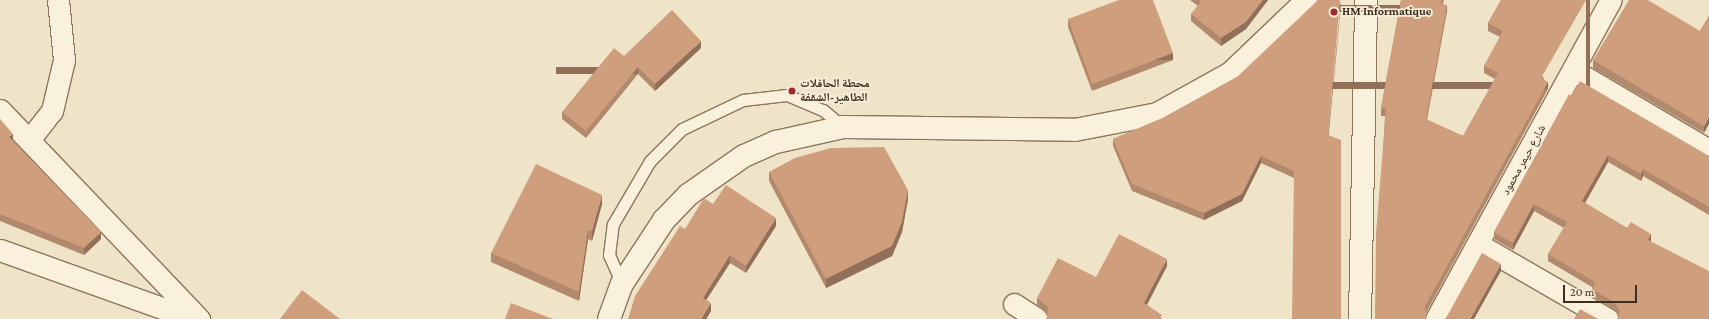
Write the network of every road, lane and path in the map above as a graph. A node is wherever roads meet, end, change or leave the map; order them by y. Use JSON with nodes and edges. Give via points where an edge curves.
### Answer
{"nodes":[{"id":1,"x":58,"y":0,"type":"edge"},
{"id":2,"x":1307,"y":0,"type":"edge"},
{"id":3,"x":1366,"y":0,"type":"edge"},
{"id":4,"x":1611,"y":0,"type":"edge"},
{"id":5,"x":1573,"y":70,"type":"junction"},
{"id":6,"x":0,"y":110,"type":"edge"},
{"id":7,"x":844,"y":127,"type":"junction"},
{"id":8,"x":28,"y":140,"type":"junction"},
{"id":9,"x":1709,"y":150,"type":"edge"},
{"id":10,"x":1478,"y":244,"type":"junction"},
{"id":11,"x":0,"y":250,"type":"edge"},
{"id":12,"x":622,"y":284,"type":"junction"},
{"id":13,"x":1014,"y":304,"type":"dead end"},
{"id":14,"x":193,"y":319,"type":"edge"},
{"id":15,"x":199,"y":319,"type":"edge"},
{"id":16,"x":609,"y":319,"type":"edge"},
{"id":17,"x":1037,"y":319,"type":"edge"},
{"id":18,"x":1360,"y":319,"type":"edge"},
{"id":19,"x":1436,"y":319,"type":"edge"},
{"id":20,"x":1608,"y":319,"type":"edge"}],
"edges":[{"from":1,"to":8,"type":"street","via":[[64,60],[52,111]]},
{"from":2,"to":7,"type":"main road","via":[[1231,73],[1157,114],[1075,130]]},
{"from":3,"to":18,"type":"main road"},
{"from":4,"to":5,"type":"street","name":"شارع حيمر محمود"},
{"from":5,"to":9,"type":"street"},
{"from":5,"to":10,"type":"street","name":"شارع حيمر محمود"},
{"from":6,"to":8,"type":"street"},
{"from":7,"to":12,"type":"main road","via":[[776,142],[715,174],[664,220]]},
{"from":7,"to":12,"type":"lane","via":[[818,107],[787,95],[743,100],[682,129],[650,161],[613,224],[608,255]]},
{"from":8,"to":15,"type":"street"},
{"from":10,"to":19,"type":"street","name":"شارع حيمر محمود"},
{"from":10,"to":20,"type":"street"},
{"from":11,"to":14,"type":"street"},
{"from":12,"to":16,"type":"main road"},
{"from":13,"to":17,"type":"street"}]}
